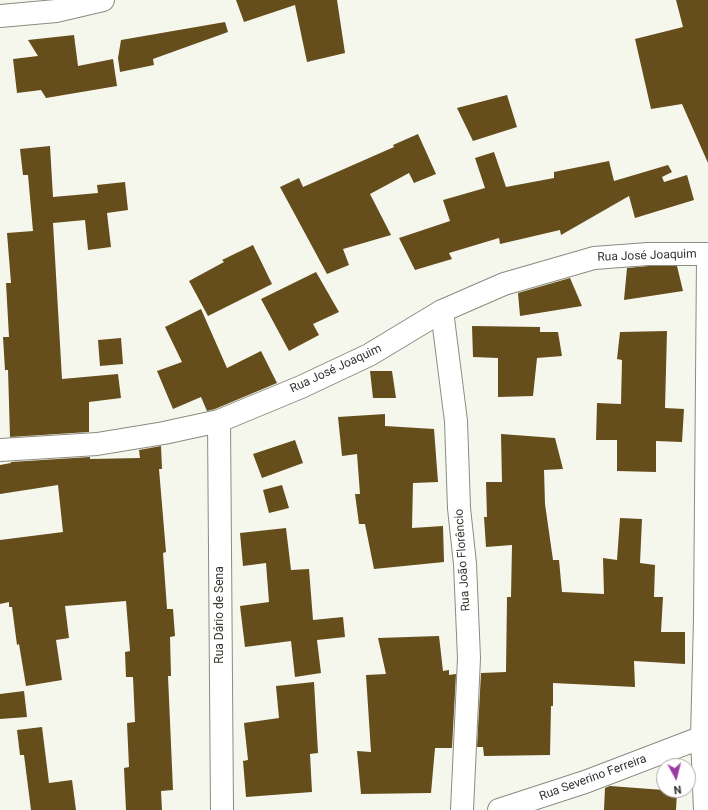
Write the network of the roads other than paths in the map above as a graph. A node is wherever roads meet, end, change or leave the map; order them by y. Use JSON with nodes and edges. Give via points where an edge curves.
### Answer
{"nodes":[{"id":1,"x":103,"y":0,"type":"edge"},
{"id":2,"x":0,"y":16,"type":"edge"},
{"id":3,"x":708,"y":254,"type":"edge"},
{"id":4,"x":708,"y":258,"type":"edge"},
{"id":5,"x":442,"y":311,"type":"junction"},
{"id":6,"x":219,"y":421,"type":"junction"},
{"id":7,"x":0,"y":450,"type":"edge"},
{"id":8,"x":705,"y":736,"type":"edge"},
{"id":9,"x":222,"y":810,"type":"edge"},
{"id":10,"x":462,"y":810,"type":"edge"},
{"id":11,"x":499,"y":810,"type":"edge"},
{"id":12,"x":705,"y":810,"type":"edge"}],
"edges":[{"from":1,"to":2,"type":"street","via":[[56,11]]},
{"from":3,"to":5,"type":"street","name":"Rua José Joaquim","via":[[648,254],[594,258],[504,284]]},
{"from":4,"to":8,"type":"street"},
{"from":5,"to":6,"type":"street","name":"Rua José Joaquim","via":[[369,355]]},
{"from":5,"to":10,"type":"street","name":"Rua João Florêncio","via":[[456,421],[466,588],[468,658]]},
{"from":6,"to":7,"type":"street","name":"Rua José Joaquim","via":[[97,444]]},
{"from":6,"to":9,"type":"street","name":"Rua Dário de Sena"},
{"from":8,"to":11,"type":"street","name":"Rua Severino Ferreira","via":[[585,782]]},
{"from":8,"to":12,"type":"street"}]}
